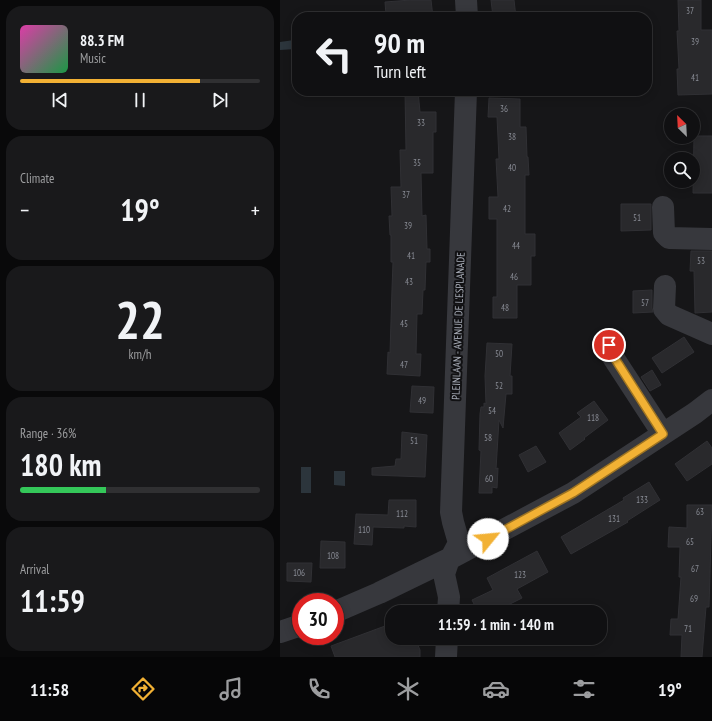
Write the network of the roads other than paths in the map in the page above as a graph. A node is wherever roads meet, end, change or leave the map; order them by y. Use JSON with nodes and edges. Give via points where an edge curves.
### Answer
{"nodes":[{"id":1,"x":466,"y":0,"type":"edge"},
{"id":2,"x":467,"y":12,"type":"edge"},
{"id":3,"x":466,"y":96,"type":"edge"},
{"id":4,"x":663,"y":207,"type":"dead end"},
{"id":5,"x":712,"y":239,"type":"edge"},
{"id":6,"x":665,"y":286,"type":"dead end"},
{"id":7,"x":712,"y":334,"type":"edge"},
{"id":8,"x":609,"y":345,"type":"dead end"},
{"id":9,"x":712,"y":400,"type":"edge"},
{"id":10,"x":663,"y":434,"type":"junction"},
{"id":11,"x":450,"y":559,"type":"junction"},
{"id":12,"x":448,"y":605,"type":"edge"},
{"id":13,"x":344,"y":608,"type":"edge"},
{"id":14,"x":292,"y":628,"type":"edge"},
{"id":15,"x":280,"y":632,"type":"edge"},
{"id":16,"x":447,"y":645,"type":"edge"},
{"id":17,"x":446,"y":657,"type":"edge"}],
"edges":[{"from":1,"to":2,"type":"street"},
{"from":3,"to":11,"type":"street","name":"PLEINLAAN - AVENUE DE L'ESPLANADE","via":[[451,512],[459,543]]},
{"from":4,"to":5,"type":"street","via":[[664,233],[669,238]]},
{"from":6,"to":7,"type":"street","via":[[664,309],[669,315]]},
{"from":8,"to":10,"type":"street","via":[[612,354]]},
{"from":9,"to":10,"type":"street"},
{"from":10,"to":11,"type":"street","via":[[573,493]]},
{"from":11,"to":12,"type":"street","name":"PLEINLAAN - AVENUE DE L'ESPLANADE","via":[[444,574]]},
{"from":11,"to":13,"type":"street"},
{"from":14,"to":15,"type":"street"},
{"from":16,"to":17,"type":"street"}]}
